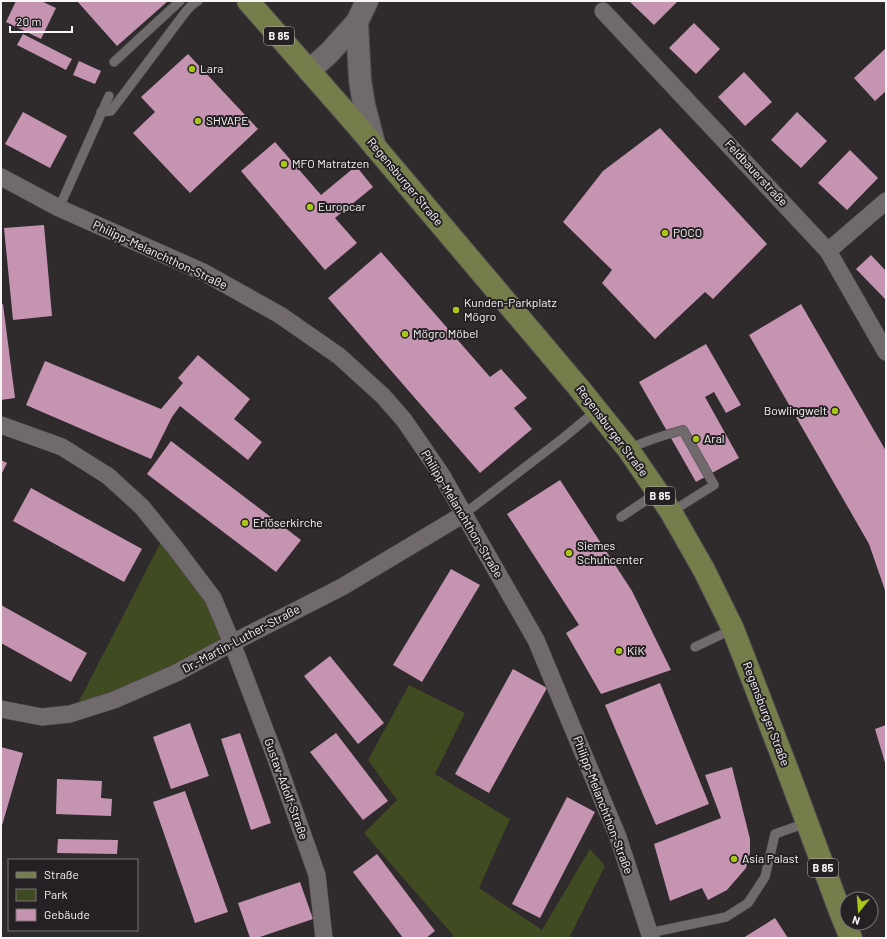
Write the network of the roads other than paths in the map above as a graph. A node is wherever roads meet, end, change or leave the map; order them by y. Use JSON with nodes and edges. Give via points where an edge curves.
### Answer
{"nodes":[{"id":1,"x":180,"y":1,"type":"edge"},
{"id":2,"x":198,"y":1,"type":"edge"},
{"id":3,"x":248,"y":1,"type":"edge"},
{"id":4,"x":367,"y":1,"type":"edge"},
{"id":5,"x":603,"y":11,"type":"dead end"},
{"id":6,"x":357,"y":22,"type":"junction"},
{"id":7,"x":114,"y":62,"type":"dead end"},
{"id":8,"x":309,"y":71,"type":"junction"},
{"id":9,"x":109,"y":96,"type":"dead end"},
{"id":10,"x":101,"y":112,"type":"junction"},
{"id":11,"x":375,"y":147,"type":"junction"},
{"id":12,"x":1,"y":177,"type":"edge"},
{"id":13,"x":886,"y":201,"type":"edge"},
{"id":14,"x":59,"y":208,"type":"junction"},
{"id":15,"x":828,"y":251,"type":"junction"},
{"id":16,"x":886,"y":352,"type":"edge"},
{"id":17,"x":597,"y":410,"type":"junction"},
{"id":18,"x":1,"y":425,"type":"edge"},
{"id":19,"x":628,"y":449,"type":"junction"},
{"id":20,"x":657,"y":493,"type":"junction"},
{"id":21,"x":671,"y":512,"type":"junction"},
{"id":22,"x":464,"y":514,"type":"junction"},
{"id":23,"x":621,"y":516,"type":"dead end"},
{"id":24,"x":733,"y":629,"type":"junction"},
{"id":25,"x":232,"y":643,"type":"junction"},
{"id":26,"x":695,"y":647,"type":"dead end"},
{"id":27,"x":1,"y":709,"type":"edge"},
{"id":28,"x":806,"y":823,"type":"junction"},
{"id":29,"x":839,"y":909,"type":"edge"},
{"id":30,"x":650,"y":935,"type":"edge"},
{"id":31,"x":324,"y":938,"type":"edge"}],
"edges":[{"from":1,"to":7,"type":"lane"},
{"from":2,"to":10,"type":"lane","via":[[187,10],[111,111]]},
{"from":3,"to":8,"type":"main road","name":"Regensburger Straße","number":"B 85"},
{"from":4,"to":6,"type":"street"},
{"from":5,"to":15,"type":"street","name":"Feldbauerstraße"},
{"from":6,"to":8,"type":"street","via":[[329,54]]},
{"from":6,"to":11,"type":"street","via":[[360,80]]},
{"from":8,"to":11,"type":"main road","name":"Regensburger Straße","number":"B 85"},
{"from":9,"to":10,"type":"lane"},
{"from":10,"to":14,"type":"lane"},
{"from":11,"to":17,"type":"main road","name":"Regensburger Straße","number":"B 85"},
{"from":12,"to":14,"type":"street","name":"Philipp-Melanchthon-Straße"},
{"from":13,"to":15,"type":"street"},
{"from":14,"to":22,"type":"street","name":"Philipp-Melanchthon-Straße","via":[[203,272],[280,315],[339,356],[383,396],[404,420],[441,474]]},
{"from":15,"to":16,"type":"street","name":"Feldbauerstraße"},
{"from":17,"to":19,"type":"main road","name":"Regensburger Straße","number":"B 85"},
{"from":17,"to":22,"type":"lane"},
{"from":18,"to":25,"type":"street","name":"Gustav-Adolf-Straße","via":[[62,447],[108,476],[142,507],[213,598]]},
{"from":19,"to":20,"type":"main road","name":"Regensburger Straße","number":"B 85"},
{"from":19,"to":21,"type":"lane","via":[[683,430],[714,485]]},
{"from":20,"to":21,"type":"main road","name":"Regensburger Straße","number":"B 85"},
{"from":20,"to":23,"type":"lane"},
{"from":21,"to":24,"type":"main road","name":"Regensburger Straße","number":"B 85","via":[[704,570]]},
{"from":22,"to":25,"type":"street","name":"Dr.-Martin-Luther-Straße","via":[[342,587]]},
{"from":22,"to":30,"type":"street","name":"Philipp-Melanchthon-Straße","via":[[536,640],[618,837]]},
{"from":24,"to":26,"type":"lane"},
{"from":24,"to":28,"type":"main road","name":"Regensburger Straße","number":"B 85"},
{"from":25,"to":27,"type":"street","name":"Dr.-Martin-Luther-Straße","via":[[169,676],[108,702],[70,714],[42,717]]},
{"from":25,"to":31,"type":"street","name":"Gustav-Adolf-Straße","via":[[317,875]]},
{"from":28,"to":29,"type":"main road","name":"Regensburger Straße","number":"B 85"},
{"from":28,"to":30,"type":"lane","via":[[774,834],[765,877],[748,903],[726,917]]}]}
